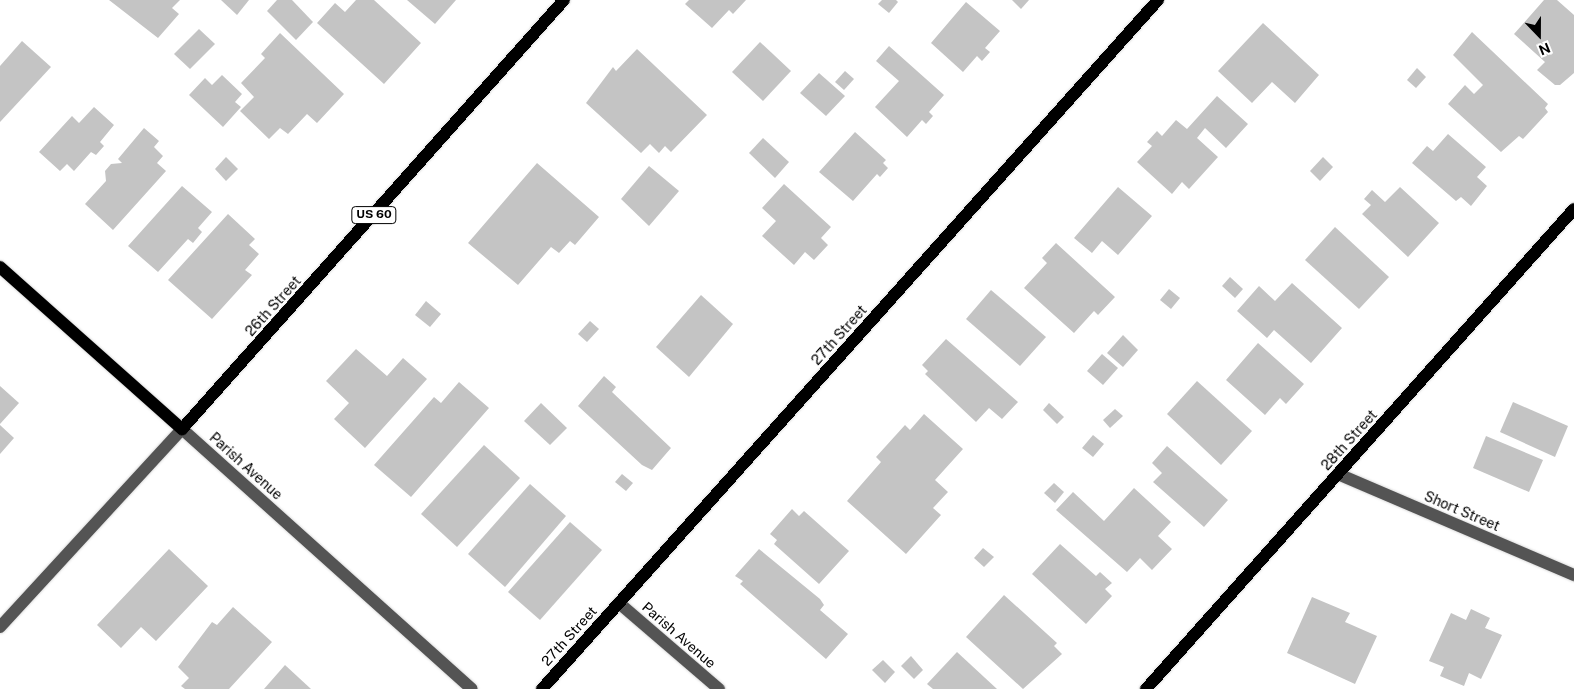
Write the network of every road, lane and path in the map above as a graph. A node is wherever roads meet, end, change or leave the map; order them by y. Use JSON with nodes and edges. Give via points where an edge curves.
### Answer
{"nodes":[{"id":1,"x":564,"y":0,"type":"edge"},
{"id":2,"x":1158,"y":0,"type":"edge"},
{"id":3,"x":1574,"y":210,"type":"edge"},
{"id":4,"x":0,"y":267,"type":"edge"},
{"id":5,"x":182,"y":428,"type":"junction"},
{"id":6,"x":1338,"y":474,"type":"junction"},
{"id":7,"x":1574,"y":575,"type":"edge"},
{"id":8,"x":619,"y":603,"type":"junction"},
{"id":9,"x":0,"y":627,"type":"edge"},
{"id":10,"x":472,"y":689,"type":"edge"},
{"id":11,"x":542,"y":689,"type":"edge"},
{"id":12,"x":719,"y":689,"type":"edge"},
{"id":13,"x":1146,"y":689,"type":"edge"}],
"edges":[{"from":1,"to":5,"type":"main road","name":"26th Street","number":"US 60"},
{"from":2,"to":8,"type":"main road","name":"27th Street"},
{"from":3,"to":6,"type":"main road","name":"28th Street"},
{"from":4,"to":5,"type":"main road","name":"Parish Avenue"},
{"from":5,"to":9,"type":"street","name":"26th Street"},
{"from":5,"to":10,"type":"street","name":"Parish Avenue"},
{"from":6,"to":7,"type":"street","name":"Short Street"},
{"from":6,"to":13,"type":"main road","name":"28th Street"},
{"from":8,"to":11,"type":"main road","name":"27th Street"},
{"from":8,"to":12,"type":"street","name":"Parish Avenue"}]}
